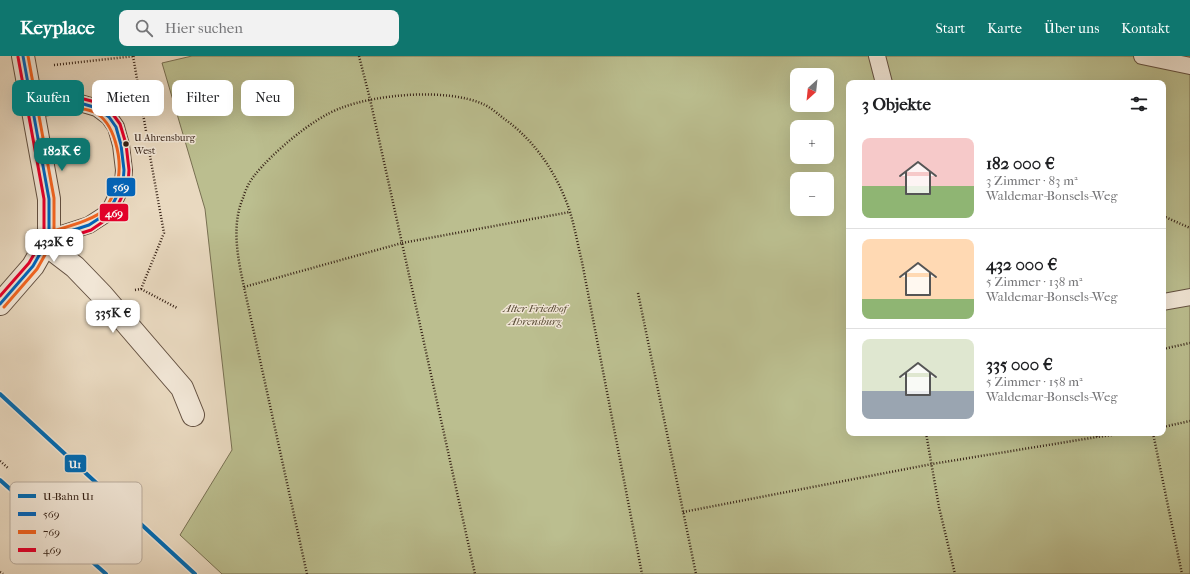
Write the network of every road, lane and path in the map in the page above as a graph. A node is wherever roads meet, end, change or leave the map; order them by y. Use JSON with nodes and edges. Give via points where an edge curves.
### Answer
{"nodes":[{"id":1,"x":134,"y":56,"type":"edge"},
{"id":2,"x":359,"y":56,"type":"edge"},
{"id":3,"x":877,"y":56,"type":"edge"},
{"id":4,"x":1142,"y":56,"type":"edge"},
{"id":5,"x":24,"y":63,"type":"edge"},
{"id":6,"x":1190,"y":66,"type":"edge"},
{"id":7,"x":27,"y":80,"type":"edge"},
{"id":8,"x":883,"y":80,"type":"edge"},
{"id":9,"x":370,"y":99,"type":"junction"},
{"id":10,"x":84,"y":103,"type":"edge"},
{"id":11,"x":34,"y":116,"type":"edge"},
{"id":12,"x":146,"y":133,"type":"dead end"},
{"id":13,"x":149,"y":148,"type":"dead end"},
{"id":14,"x":570,"y":212,"type":"junction"},
{"id":15,"x":1166,"y":217,"type":"edge"},
{"id":16,"x":1190,"y":228,"type":"edge"},
{"id":17,"x":47,"y":241,"type":"junction"},
{"id":18,"x":402,"y":243,"type":"junction"},
{"id":19,"x":244,"y":287,"type":"junction"},
{"id":20,"x":141,"y":289,"type":"junction"},
{"id":21,"x":638,"y":293,"type":"dead end"},
{"id":22,"x":102,"y":295,"type":"junction"},
{"id":23,"x":1190,"y":297,"type":"edge"},
{"id":24,"x":1166,"y":301,"type":"edge"},
{"id":25,"x":0,"y":304,"type":"edge"},
{"id":26,"x":177,"y":308,"type":"dead end"},
{"id":27,"x":1190,"y":343,"type":"edge"},
{"id":28,"x":1166,"y":348,"type":"edge"},
{"id":29,"x":194,"y":415,"type":"dead end"},
{"id":30,"x":1190,"y":421,"type":"edge"},
{"id":31,"x":1166,"y":426,"type":"edge"},
{"id":32,"x":927,"y":436,"type":"edge"},
{"id":33,"x":1109,"y":436,"type":"edge"},
{"id":34,"x":1154,"y":436,"type":"edge"},
{"id":35,"x":1097,"y":438,"type":"joint"},
{"id":36,"x":0,"y":461,"type":"edge"},
{"id":37,"x":932,"y":464,"type":"junction"},
{"id":38,"x":9,"y":469,"type":"dead end"},
{"id":39,"x":683,"y":512,"type":"junction"},
{"id":40,"x":0,"y":572,"type":"edge"},
{"id":41,"x":3,"y":574,"type":"edge"},
{"id":42,"x":307,"y":574,"type":"edge"},
{"id":43,"x":476,"y":574,"type":"edge"},
{"id":44,"x":642,"y":574,"type":"edge"},
{"id":45,"x":696,"y":574,"type":"edge"},
{"id":46,"x":955,"y":574,"type":"edge"},
{"id":47,"x":1182,"y":574,"type":"edge"}],
"edges":[{"from":1,"to":5,"type":"path"},
{"from":1,"to":12,"type":"path"},
{"from":2,"to":9,"type":"path"},
{"from":3,"to":8,"type":"lane"},
{"from":4,"to":6,"type":"lane"},
{"from":5,"to":7,"type":"street"},
{"from":9,"to":14,"type":"path","via":[[446,95],[484,104],[516,126],[539,153],[555,176]]},
{"from":9,"to":18,"type":"path"},
{"from":9,"to":19,"type":"path","via":[[340,108],[312,122],[253,177],[242,199],[237,219],[238,256]]},
{"from":10,"to":17,"type":"lane","via":[[109,116],[116,127],[121,145],[123,182],[109,212],[89,225]]},
{"from":11,"to":17,"type":"street","via":[[49,199]]},
{"from":13,"to":20,"type":"path","via":[[164,233]]},
{"from":14,"to":18,"type":"path"},
{"from":14,"to":44,"type":"path"},
{"from":15,"to":16,"type":"path"},
{"from":17,"to":22,"type":"street"},
{"from":17,"to":25,"type":"street","via":[[33,266]]},
{"from":18,"to":19,"type":"path"},
{"from":18,"to":43,"type":"path"},
{"from":19,"to":42,"type":"path"},
{"from":20,"to":22,"type":"path"},
{"from":20,"to":26,"type":"path"},
{"from":21,"to":39,"type":"path"},
{"from":22,"to":29,"type":"street","via":[[182,388]]},
{"from":23,"to":24,"type":"lane"},
{"from":27,"to":28,"type":"path"},
{"from":30,"to":31,"type":"path"},
{"from":32,"to":37,"type":"path"},
{"from":33,"to":35,"type":"path"},
{"from":34,"to":47,"type":"path"},
{"from":35,"to":37,"type":"path"},
{"from":36,"to":38,"type":"path"},
{"from":37,"to":39,"type":"path"},
{"from":37,"to":46,"type":"path"},
{"from":39,"to":45,"type":"path"},
{"from":40,"to":41,"type":"path"}]}
